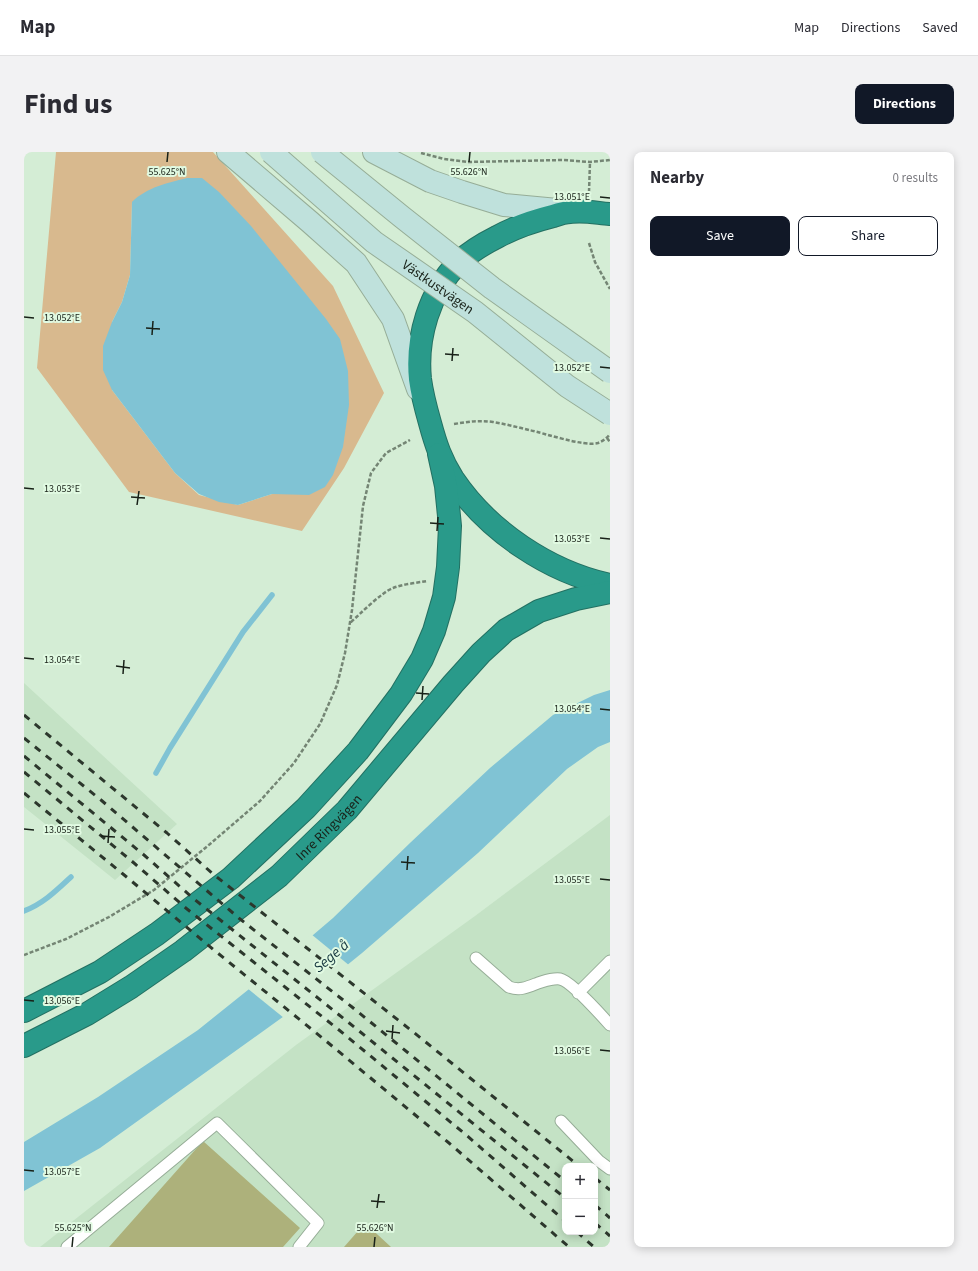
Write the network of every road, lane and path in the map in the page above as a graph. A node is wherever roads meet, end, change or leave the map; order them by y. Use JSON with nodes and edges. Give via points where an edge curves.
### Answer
{"nodes":[{"id":1,"x":228,"y":152,"type":"edge"},
{"id":2,"x":271,"y":152,"type":"edge"},
{"id":3,"x":322,"y":152,"type":"edge"},
{"id":4,"x":374,"y":152,"type":"edge"},
{"id":5,"x":419,"y":152,"type":"edge"},
{"id":6,"x":610,"y":160,"type":"edge"},
{"id":7,"x":590,"y":162,"type":"junction"},
{"id":8,"x":589,"y":192,"type":"dead end"},
{"id":9,"x":571,"y":211,"type":"junction"},
{"id":10,"x":610,"y":214,"type":"edge"},
{"id":11,"x":589,"y":243,"type":"dead end"},
{"id":12,"x":610,"y":290,"type":"edge"},
{"id":13,"x":610,"y":372,"type":"edge"},
{"id":14,"x":426,"y":411,"type":"junction"},
{"id":15,"x":610,"y":414,"type":"edge"},
{"id":16,"x":454,"y":424,"type":"dead end"},
{"id":17,"x":610,"y":434,"type":"edge"},
{"id":18,"x":607,"y":438,"type":"junction"},
{"id":19,"x":410,"y":440,"type":"dead end"},
{"id":20,"x":610,"y":442,"type":"edge"},
{"id":21,"x":439,"y":454,"type":"junction"},
{"id":22,"x":448,"y":567,"type":"junction"},
{"id":23,"x":610,"y":585,"type":"edge"},
{"id":24,"x":610,"y":592,"type":"edge"},
{"id":25,"x":350,"y":622,"type":"junction"},
{"id":26,"x":24,"y":955,"type":"edge"},
{"id":27,"x":476,"y":958,"type":"dead end"},
{"id":28,"x":610,"y":961,"type":"edge"},
{"id":29,"x":578,"y":993,"type":"junction"},
{"id":30,"x":24,"y":1011,"type":"edge"},
{"id":31,"x":610,"y":1025,"type":"edge"},
{"id":32,"x":24,"y":1046,"type":"edge"},
{"id":33,"x":561,"y":1122,"type":"dead end"},
{"id":34,"x":610,"y":1169,"type":"edge"},
{"id":35,"x":66,"y":1247,"type":"edge"},
{"id":36,"x":299,"y":1247,"type":"edge"}],
"edges":[{"from":1,"to":14,"type":"main road","via":[[356,263],[393,319]]},
{"from":2,"to":15,"type":"main road","name":"Västkustvägen","bridge":true,"via":[[374,242],[474,312],[567,386]]},
{"from":3,"to":13,"type":"main road","bridge":true,"via":[[492,288]]},
{"from":4,"to":9,"type":"main road","via":[[430,181],[504,205]]},
{"from":5,"to":7,"type":"path","via":[[468,162]]},
{"from":6,"to":7,"type":"path"},
{"from":7,"to":8,"type":"path"},
{"from":9,"to":10,"type":"highway"},
{"from":9,"to":14,"type":"highway","via":[[532,221],[483,244],[459,262],[442,284],[428,312],[422,338],[420,380]]},
{"from":11,"to":12,"type":"path","via":[[595,262]]},
{"from":14,"to":21,"type":"highway"},
{"from":16,"to":18,"type":"path","via":[[473,421],[493,422],[588,443],[598,443]]},
{"from":17,"to":18,"type":"path"},
{"from":18,"to":20,"type":"path"},
{"from":19,"to":25,"type":"path","via":[[386,454],[371,473],[364,506]]},
{"from":21,"to":22,"type":"highway","name":"Inre Ringvägen","via":[[446,486],[450,526]]},
{"from":21,"to":23,"type":"highway","via":[[454,479],[492,524],[548,563],[573,575]]},
{"from":22,"to":25,"type":"path","via":[[427,581],[391,589]]},
{"from":22,"to":30,"type":"highway","name":"Inre Ringvägen","via":[[444,597],[422,659],[401,694],[358,751],[306,808],[231,878],[157,934],[100,972]]},
{"from":24,"to":32,"type":"highway","name":"Inre Ringvägen","via":[[576,599],[539,611],[506,630],[481,653],[347,810],[279,876],[183,951],[131,987],[87,1014]]},
{"from":25,"to":26,"type":"path","via":[[346,653],[337,685],[320,724],[294,763],[260,800],[154,890],[66,939]]},
{"from":27,"to":29,"type":"lane","via":[[514,989],[520,990],[559,979]]},
{"from":28,"to":29,"type":"lane"},
{"from":29,"to":31,"type":"lane"},
{"from":33,"to":34,"type":"lane"},
{"from":35,"to":36,"type":"lane","via":[[217,1123],[318,1224]]}]}
